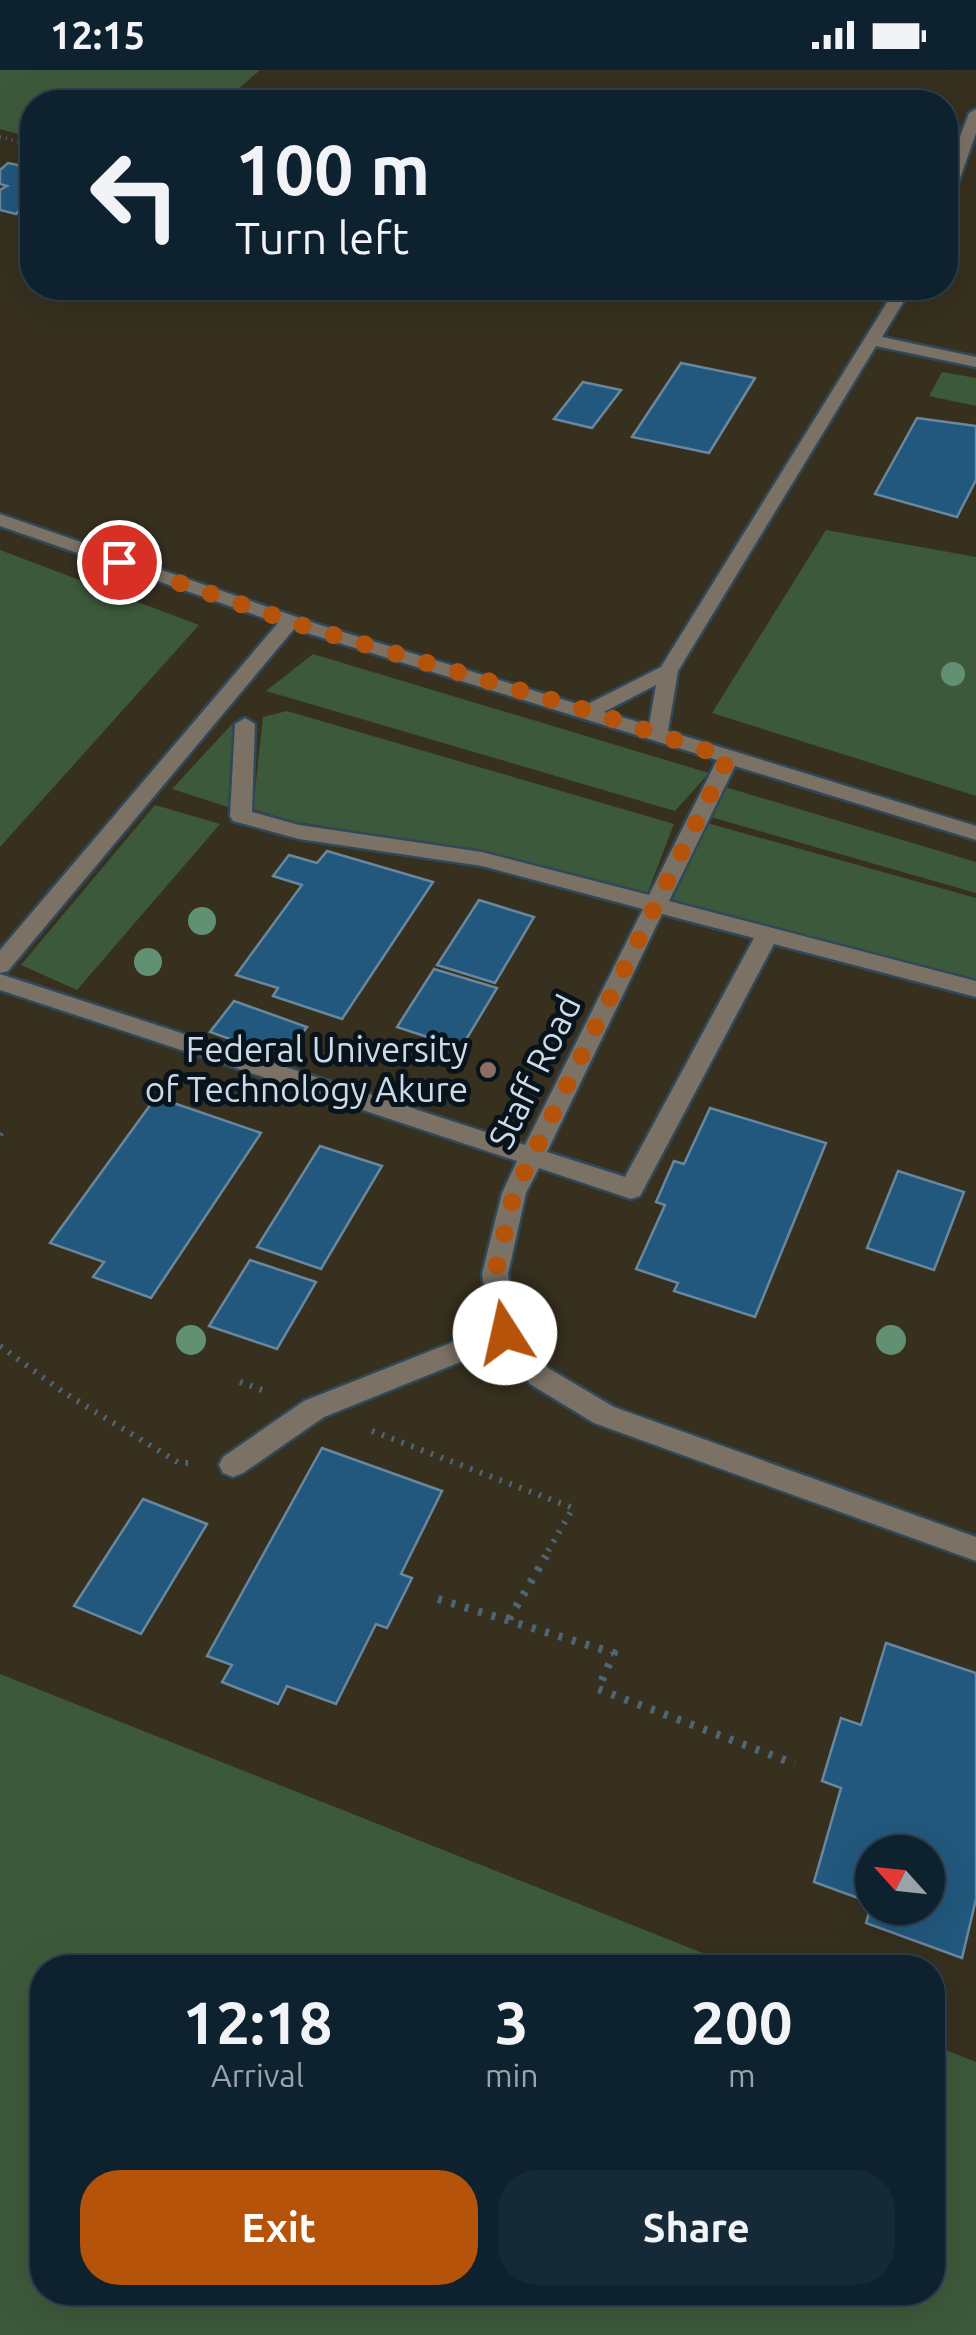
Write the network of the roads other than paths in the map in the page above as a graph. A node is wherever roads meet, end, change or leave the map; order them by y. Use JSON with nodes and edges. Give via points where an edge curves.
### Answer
{"nodes":[{"id":1,"x":976,"y":113,"type":"edge"},
{"id":2,"x":958,"y":162,"type":"edge"},
{"id":3,"x":897,"y":300,"type":"edge"},
{"id":4,"x":875,"y":340,"type":"junction"},
{"id":5,"x":976,"y":362,"type":"edge"},
{"id":6,"x":0,"y":520,"type":"edge"},
{"id":7,"x":290,"y":622,"type":"junction"},
{"id":8,"x":668,"y":671,"type":"junction"},
{"id":9,"x":589,"y":711,"type":"junction"},
{"id":10,"x":244,"y":724,"type":"dead end"},
{"id":11,"x":657,"y":737,"type":"junction"},
{"id":12,"x":728,"y":758,"type":"junction"},
{"id":13,"x":976,"y":834,"type":"edge"},
{"id":14,"x":656,"y":904,"type":"junction"},
{"id":15,"x":768,"y":934,"type":"junction"},
{"id":16,"x":0,"y":966,"type":"edge"},
{"id":17,"x":0,"y":982,"type":"edge"},
{"id":18,"x":976,"y":989,"type":"edge"},
{"id":19,"x":533,"y":1156,"type":"junction"},
{"id":20,"x":505,"y":1333,"type":"junction"},
{"id":21,"x":234,"y":1465,"type":"road end"},
{"id":22,"x":976,"y":1549,"type":"edge"}],
"edges":[{"from":1,"to":2,"type":"street"},
{"from":3,"to":4,"type":"street"},
{"from":4,"to":5,"type":"street"},
{"from":4,"to":8,"type":"street"},
{"from":6,"to":7,"type":"street"},
{"from":7,"to":9,"type":"street"},
{"from":7,"to":16,"type":"street"},
{"from":8,"to":9,"type":"street"},
{"from":8,"to":11,"type":"street"},
{"from":9,"to":11,"type":"street"},
{"from":10,"to":14,"type":"street","via":[[241,816],[299,832],[482,859]]},
{"from":11,"to":12,"type":"street"},
{"from":12,"to":13,"type":"street"},
{"from":12,"to":14,"type":"street","name":"Staff Road"},
{"from":14,"to":15,"type":"street"},
{"from":14,"to":19,"type":"street","name":"Staff Road"},
{"from":15,"to":18,"type":"street"},
{"from":15,"to":19,"type":"street","via":[[631,1189]]},
{"from":17,"to":19,"type":"street"},
{"from":19,"to":20,"type":"street","name":"Staff Road","via":[[514,1193],[495,1274]]},
{"from":20,"to":21,"type":"street","via":[[314,1409]]},
{"from":20,"to":22,"type":"street","name":"Staff Road","via":[[540,1376],[604,1416]]}]}
